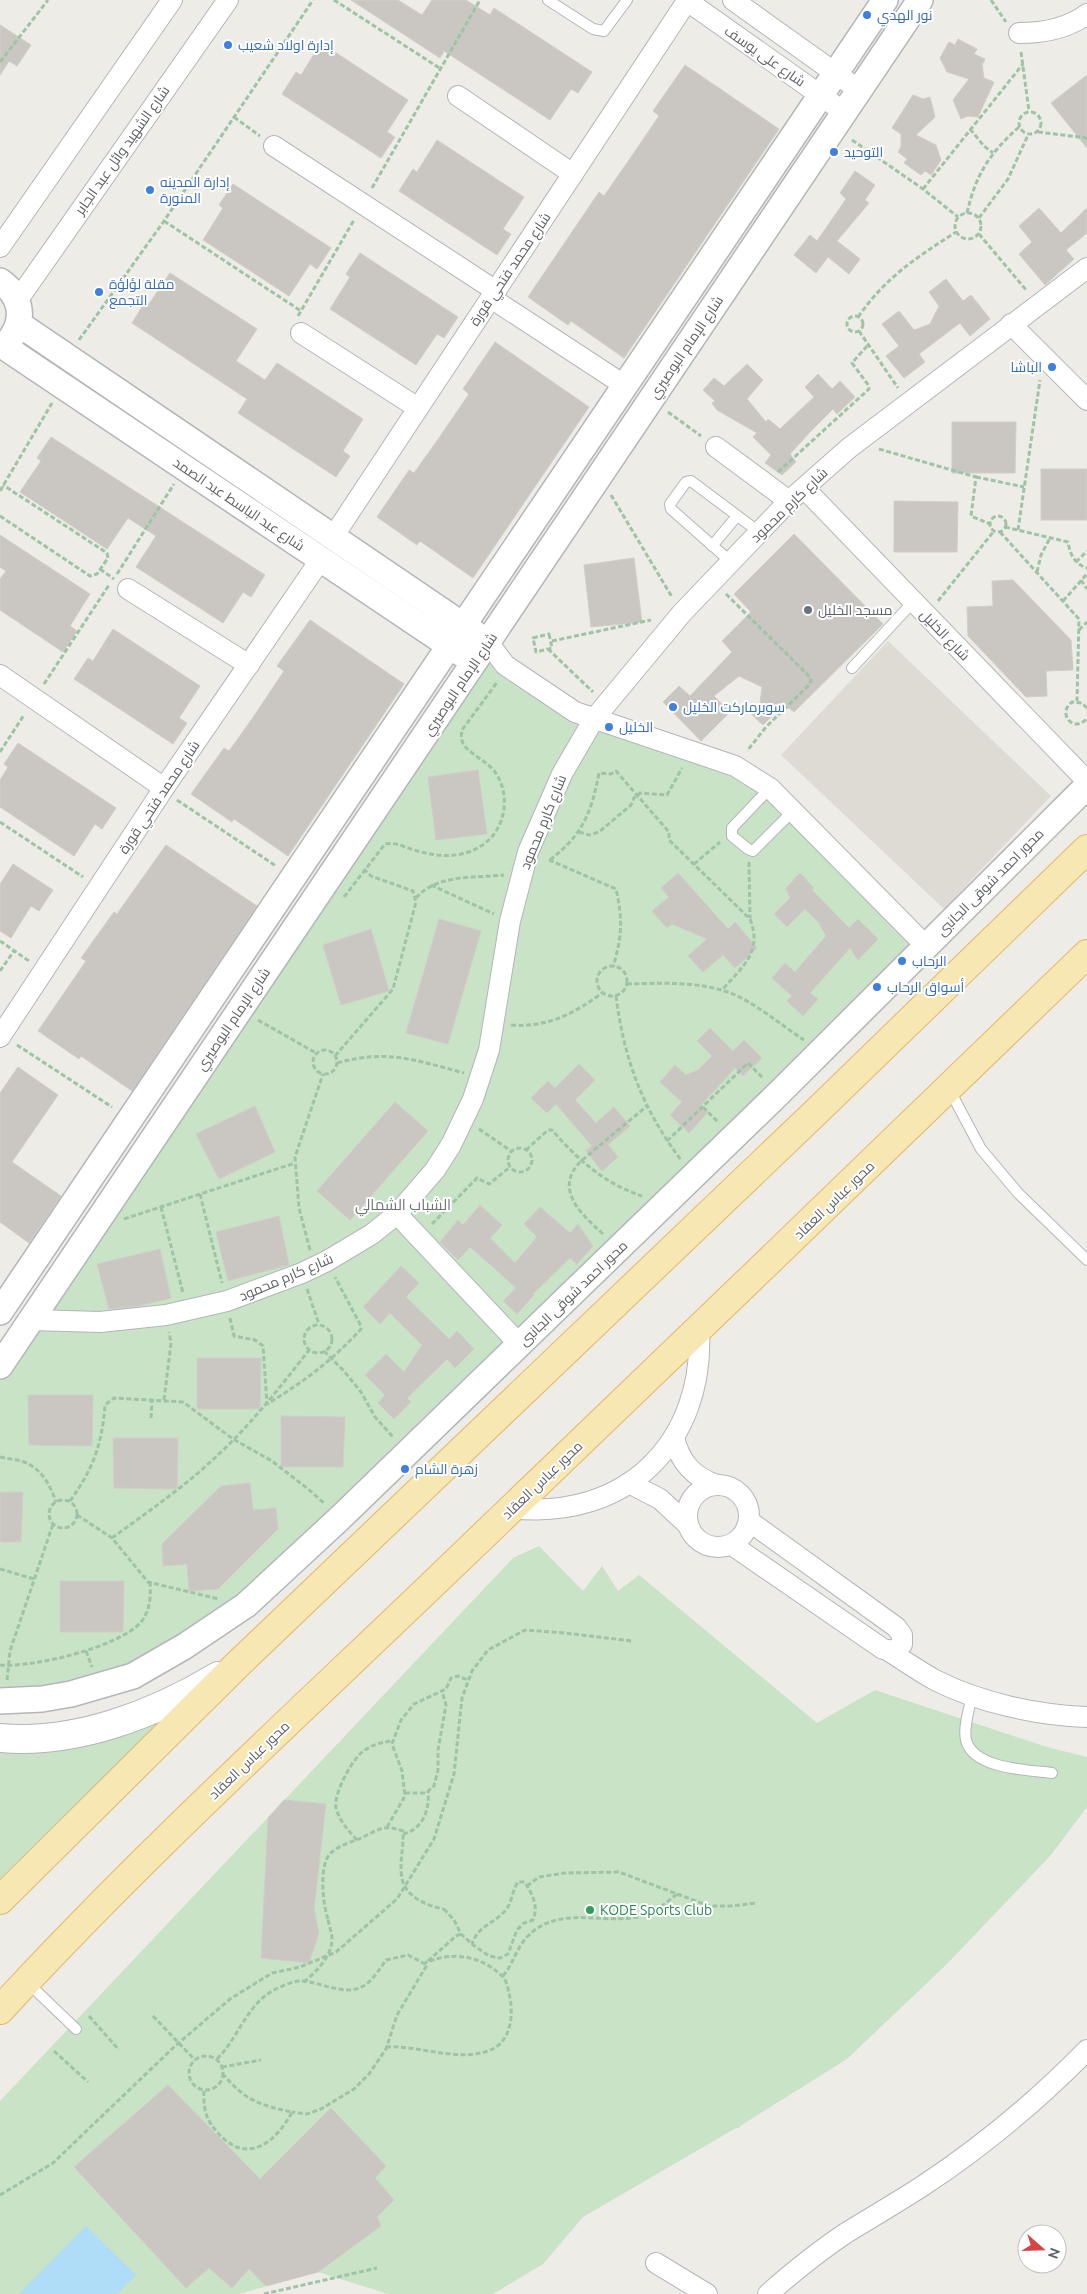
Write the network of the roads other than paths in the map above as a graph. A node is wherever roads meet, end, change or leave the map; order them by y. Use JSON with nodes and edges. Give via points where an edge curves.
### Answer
{"nodes":[{"id":1,"x":172,"y":0,"type":"edge"},
{"id":2,"x":228,"y":0,"type":"edge"},
{"id":3,"x":548,"y":0,"type":"edge"},
{"id":4,"x":733,"y":0,"type":"edge"},
{"id":5,"x":885,"y":0,"type":"edge"},
{"id":6,"x":920,"y":0,"type":"edge"},
{"id":7,"x":686,"y":1,"type":"edge"},
{"id":8,"x":622,"y":2,"type":"edge"},
{"id":9,"x":1087,"y":14,"type":"edge"},
{"id":10,"x":1019,"y":33,"type":"road end"},
{"id":11,"x":835,"y":73,"type":"junction"},
{"id":12,"x":859,"y":90,"type":"junction"},
{"id":13,"x":820,"y":95,"type":"junction"},
{"id":14,"x":458,"y":96,"type":"dead end"},
{"id":15,"x":839,"y":120,"type":"junction"},
{"id":16,"x":274,"y":146,"type":"road end"},
{"id":17,"x":573,"y":174,"type":"junction"},
{"id":18,"x":0,"y":247,"type":"edge"},
{"id":19,"x":1087,"y":268,"type":"edge"},
{"id":20,"x":0,"y":281,"type":"edge"},
{"id":21,"x":493,"y":294,"type":"junction"},
{"id":22,"x":18,"y":312,"type":"junction"},
{"id":23,"x":1011,"y":324,"type":"junction"},
{"id":24,"x":301,"y":333,"type":"dead end"},
{"id":25,"x":1,"y":347,"type":"edge"},
{"id":26,"x":624,"y":385,"type":"junction"},
{"id":27,"x":1087,"y":400,"type":"edge"},
{"id":28,"x":418,"y":408,"type":"junction"},
{"id":29,"x":716,"y":447,"type":"road end"},
{"id":30,"x":796,"y":494,"type":"junction"},
{"id":31,"x":737,"y":516,"type":"junction"},
{"id":32,"x":759,"y":532,"type":"junction"},
{"id":33,"x":332,"y":537,"type":"junction"},
{"id":34,"x":712,"y":546,"type":"junction"},
{"id":35,"x":321,"y":559,"type":"junction"},
{"id":36,"x":731,"y":562,"type":"junction"},
{"id":37,"x":128,"y":590,"type":"dead end"},
{"id":38,"x":920,"y":608,"type":"junction"},
{"id":39,"x":456,"y":635,"type":"junction"},
{"id":40,"x":482,"y":652,"type":"junction"},
{"id":41,"x":248,"y":665,"type":"junction"},
{"id":42,"x":852,"y":668,"type":"dead end"},
{"id":43,"x":0,"y":676,"type":"edge"},
{"id":44,"x":600,"y":711,"type":"junction"},
{"id":45,"x":1087,"y":781,"type":"edge"},
{"id":46,"x":1087,"y":786,"type":"edge"},
{"id":47,"x":770,"y":788,"type":"junction"},
{"id":48,"x":163,"y":789,"type":"junction"},
{"id":49,"x":794,"y":811,"type":"junction"},
{"id":50,"x":1084,"y":854,"type":"edge"},
{"id":51,"x":925,"y":946,"type":"junction"},
{"id":52,"x":1087,"y":954,"type":"edge"},
{"id":53,"x":1,"y":1035,"type":"edge"},
{"id":54,"x":949,"y":1088,"type":"junction"},
{"id":55,"x":397,"y":1214,"type":"junction"},
{"id":56,"x":1087,"y":1260,"type":"edge"},
{"id":57,"x":0,"y":1312,"type":"edge"},
{"id":58,"x":31,"y":1320,"type":"junction"},
{"id":59,"x":699,"y":1330,"type":"junction"},
{"id":60,"x":520,"y":1345,"type":"junction"},
{"id":61,"x":0,"y":1366,"type":"edge"},
{"id":62,"x":674,"y":1438,"type":"junction"},
{"id":63,"x":629,"y":1483,"type":"junction"},
{"id":64,"x":717,"y":1485,"type":"junction"},
{"id":65,"x":512,"y":1508,"type":"junction"},
{"id":66,"x":749,"y":1521,"type":"junction"},
{"id":67,"x":687,"y":1524,"type":"junction"},
{"id":68,"x":732,"y":1545,"type":"junction"},
{"id":69,"x":833,"y":1580,"type":"junction"},
{"id":70,"x":815,"y":1604,"type":"junction"},
{"id":71,"x":889,"y":1652,"type":"junction"},
{"id":72,"x":237,"y":1665,"type":"junction"},
{"id":73,"x":972,"y":1694,"type":"junction"},
{"id":74,"x":6,"y":1701,"type":"edge"},
{"id":75,"x":1087,"y":1717,"type":"edge"},
{"id":76,"x":0,"y":1738,"type":"edge"},
{"id":77,"x":1052,"y":1773,"type":"dead end"},
{"id":78,"x":0,"y":1900,"type":"edge"},
{"id":79,"x":26,"y":1981,"type":"junction"},
{"id":80,"x":0,"y":2010,"type":"edge"},
{"id":81,"x":76,"y":2030,"type":"dead end"},
{"id":82,"x":1087,"y":2050,"type":"edge"},
{"id":83,"x":656,"y":2263,"type":"dead end"},
{"id":84,"x":707,"y":2294,"type":"edge"},
{"id":85,"x":768,"y":2294,"type":"edge"}],
"edges":[{"from":1,"to":18,"type":"street"},
{"from":2,"to":22,"type":"street","name":"شارع الشهيد وائل عبد الجابر"},
{"from":3,"to":8,"type":"lane","via":[[600,32],[604,31]]},
{"from":4,"to":11,"type":"street","name":"شارع على يوسف"},
{"from":5,"to":11,"type":"street"},
{"from":6,"to":12,"type":"street","name":"شارع الإمام البوصيري"},
{"from":7,"to":13,"type":"street","name":"شارع على يوسف"},
{"from":7,"to":17,"type":"street","name":"شارع محمد فتحي قورة"},
{"from":9,"to":10,"type":"street","via":[[1052,30]]},
{"from":11,"to":12,"type":"street","name":"شارع على يوسف"},
{"from":11,"to":13,"type":"street"},
{"from":12,"to":15,"type":"street","name":"شارع الإمام البوصيري"},
{"from":13,"to":15,"type":"street","name":"شارع على يوسف"},
{"from":13,"to":26,"type":"street"},
{"from":14,"to":17,"type":"street"},
{"from":15,"to":40,"type":"street","name":"شارع الإمام البوصيري"},
{"from":16,"to":21,"type":"street"},
{"from":17,"to":21,"type":"street","name":"شارع محمد فتحي قورة"},
{"from":19,"to":23,"type":"street","name":"شارع كارم محمود"},
{"from":20,"to":22,"type":"street","name":"شارع عبد الباسط عبد الصمد","via":[[9,287]]},
{"from":21,"to":26,"type":"street"},
{"from":21,"to":28,"type":"street","name":"شارع محمد فتحي قورة"},
{"from":22,"to":25,"type":"street","via":[[10,340]]},
{"from":22,"to":33,"type":"street","name":"شارع عبد الباسط عبد الصمد","via":[[68,357]]},
{"from":23,"to":27,"type":"street"},
{"from":23,"to":30,"type":"street","name":"شارع كارم محمود"},
{"from":24,"to":28,"type":"street"},
{"from":25,"to":35,"type":"street","name":"شارع عبد الباسط عبد الصمد"},
{"from":26,"to":39,"type":"street"},
{"from":28,"to":33,"type":"street","name":"شارع محمد فتحي قورة"},
{"from":29,"to":30,"type":"street","name":"شارع الخليل","via":[[766,483]]},
{"from":30,"to":32,"type":"street","name":"شارع كارم محمود"},
{"from":30,"to":38,"type":"street","name":"شارع الخليل"},
{"from":31,"to":32,"type":"lane"},
{"from":31,"to":34,"type":"lane"},
{"from":31,"to":34,"type":"lane","via":[[691,481],[686,482],[670,508]]},
{"from":32,"to":36,"type":"street","name":"شارع كارم محمود"},
{"from":33,"to":39,"type":"street","name":"شارع عبد الباسط عبد الصمد"},
{"from":34,"to":36,"type":"lane"},
{"from":35,"to":39,"type":"street","name":"شارع عبد الباسط عبد الصمد"},
{"from":35,"to":41,"type":"street","name":"شارع محمد فتحي قورة"},
{"from":36,"to":44,"type":"street","name":"شارع كارم محمود","via":[[682,613]]},
{"from":37,"to":41,"type":"street"},
{"from":38,"to":42,"type":"lane"},
{"from":38,"to":45,"type":"street","name":"شارع الخليل"},
{"from":39,"to":40,"type":"street","name":"شارع عبد الباسط عبد الصمد"},
{"from":39,"to":57,"type":"street"},
{"from":40,"to":44,"type":"street","via":[[567,706]]},
{"from":40,"to":58,"type":"street","name":"شارع الإمام البوصيري"},
{"from":41,"to":48,"type":"street","name":"شارع محمد فتحي قورة"},
{"from":43,"to":48,"type":"street"},
{"from":44,"to":47,"type":"street","via":[[735,766]]},
{"from":44,"to":55,"type":"street","name":"شارع كارم محمود","via":[[562,774],[528,852],[510,921],[494,1023],[481,1077],[464,1119],[436,1170]]},
{"from":46,"to":51,"type":"street","name":"محور احمد شوقى الجانبى"},
{"from":47,"to":49,"type":"street"},
{"from":47,"to":49,"type":"lane","via":[[732,828],[731,832],[749,850],[754,850]]},
{"from":48,"to":53,"type":"street","name":"شارع محمد فتحي قورة"},
{"from":49,"to":51,"type":"street"},
{"from":50,"to":72,"type":"main road"},
{"from":51,"to":60,"type":"street","name":"محور احمد شوقى الجانبى","via":[[822,1052]]},
{"from":52,"to":54,"type":"main road","name":"محور عباس العقاد"},
{"from":54,"to":56,"type":"lane","via":[[982,1149],[1018,1193]]},
{"from":54,"to":59,"type":"main road","name":"محور عباس العقاد"},
{"from":55,"to":58,"type":"street","name":"شارع كارم محمود","via":[[372,1234],[315,1267],[227,1301],[166,1315],[100,1322]]},
{"from":55,"to":60,"type":"street"},
{"from":58,"to":61,"type":"street","name":"شارع الإمام البوصيري"},
{"from":59,"to":62,"type":"street","via":[[696,1386]]},
{"from":59,"to":65,"type":"main road","name":"محور عباس العقاد"},
{"from":60,"to":74,"type":"street","name":"محور احمد شوقى الجانبى","via":[[246,1605],[133,1676],[42,1700]]},
{"from":62,"to":63,"type":"street","via":[[650,1466]]},
{"from":62,"to":64,"type":"street","via":[[688,1468]]},
{"from":63,"to":65,"type":"street","via":[[604,1497],[568,1508]]},
{"from":63,"to":67,"type":"street","via":[[660,1499]]},
{"from":64,"to":66,"type":"street","via":[[726,1486],[741,1495]]},
{"from":64,"to":67,"type":"street","via":[[708,1486],[693,1497],[688,1505]]},
{"from":65,"to":79,"type":"main road","name":"محور عباس العقاد","via":[[176,1830]]},
{"from":66,"to":68,"type":"street","via":[[743,1535]]},
{"from":66,"to":69,"type":"street"},
{"from":67,"to":68,"type":"street","via":[[696,1540],[704,1545],[723,1548]]},
{"from":68,"to":70,"type":"street"},
{"from":69,"to":70,"type":"street"},
{"from":69,"to":71,"type":"street","via":[[900,1630],[902,1644]]},
{"from":70,"to":71,"type":"street"},
{"from":71,"to":73,"type":"street","via":[[936,1680]]},
{"from":72,"to":76,"type":"main road","via":[[185,1696],[130,1720],[72,1734],[12,1740]]},
{"from":72,"to":78,"type":"main road"},
{"from":73,"to":75,"type":"street","via":[[1024,1709]]},
{"from":73,"to":77,"type":"lane","via":[[966,1741],[978,1757],[1003,1767]]},
{"from":79,"to":80,"type":"main road","name":"محور عباس العقاد"},
{"from":79,"to":81,"type":"lane"},
{"from":82,"to":85,"type":"street","via":[[1040,2094],[964,2156],[812,2257]]},
{"from":83,"to":84,"type":"street"}]}
